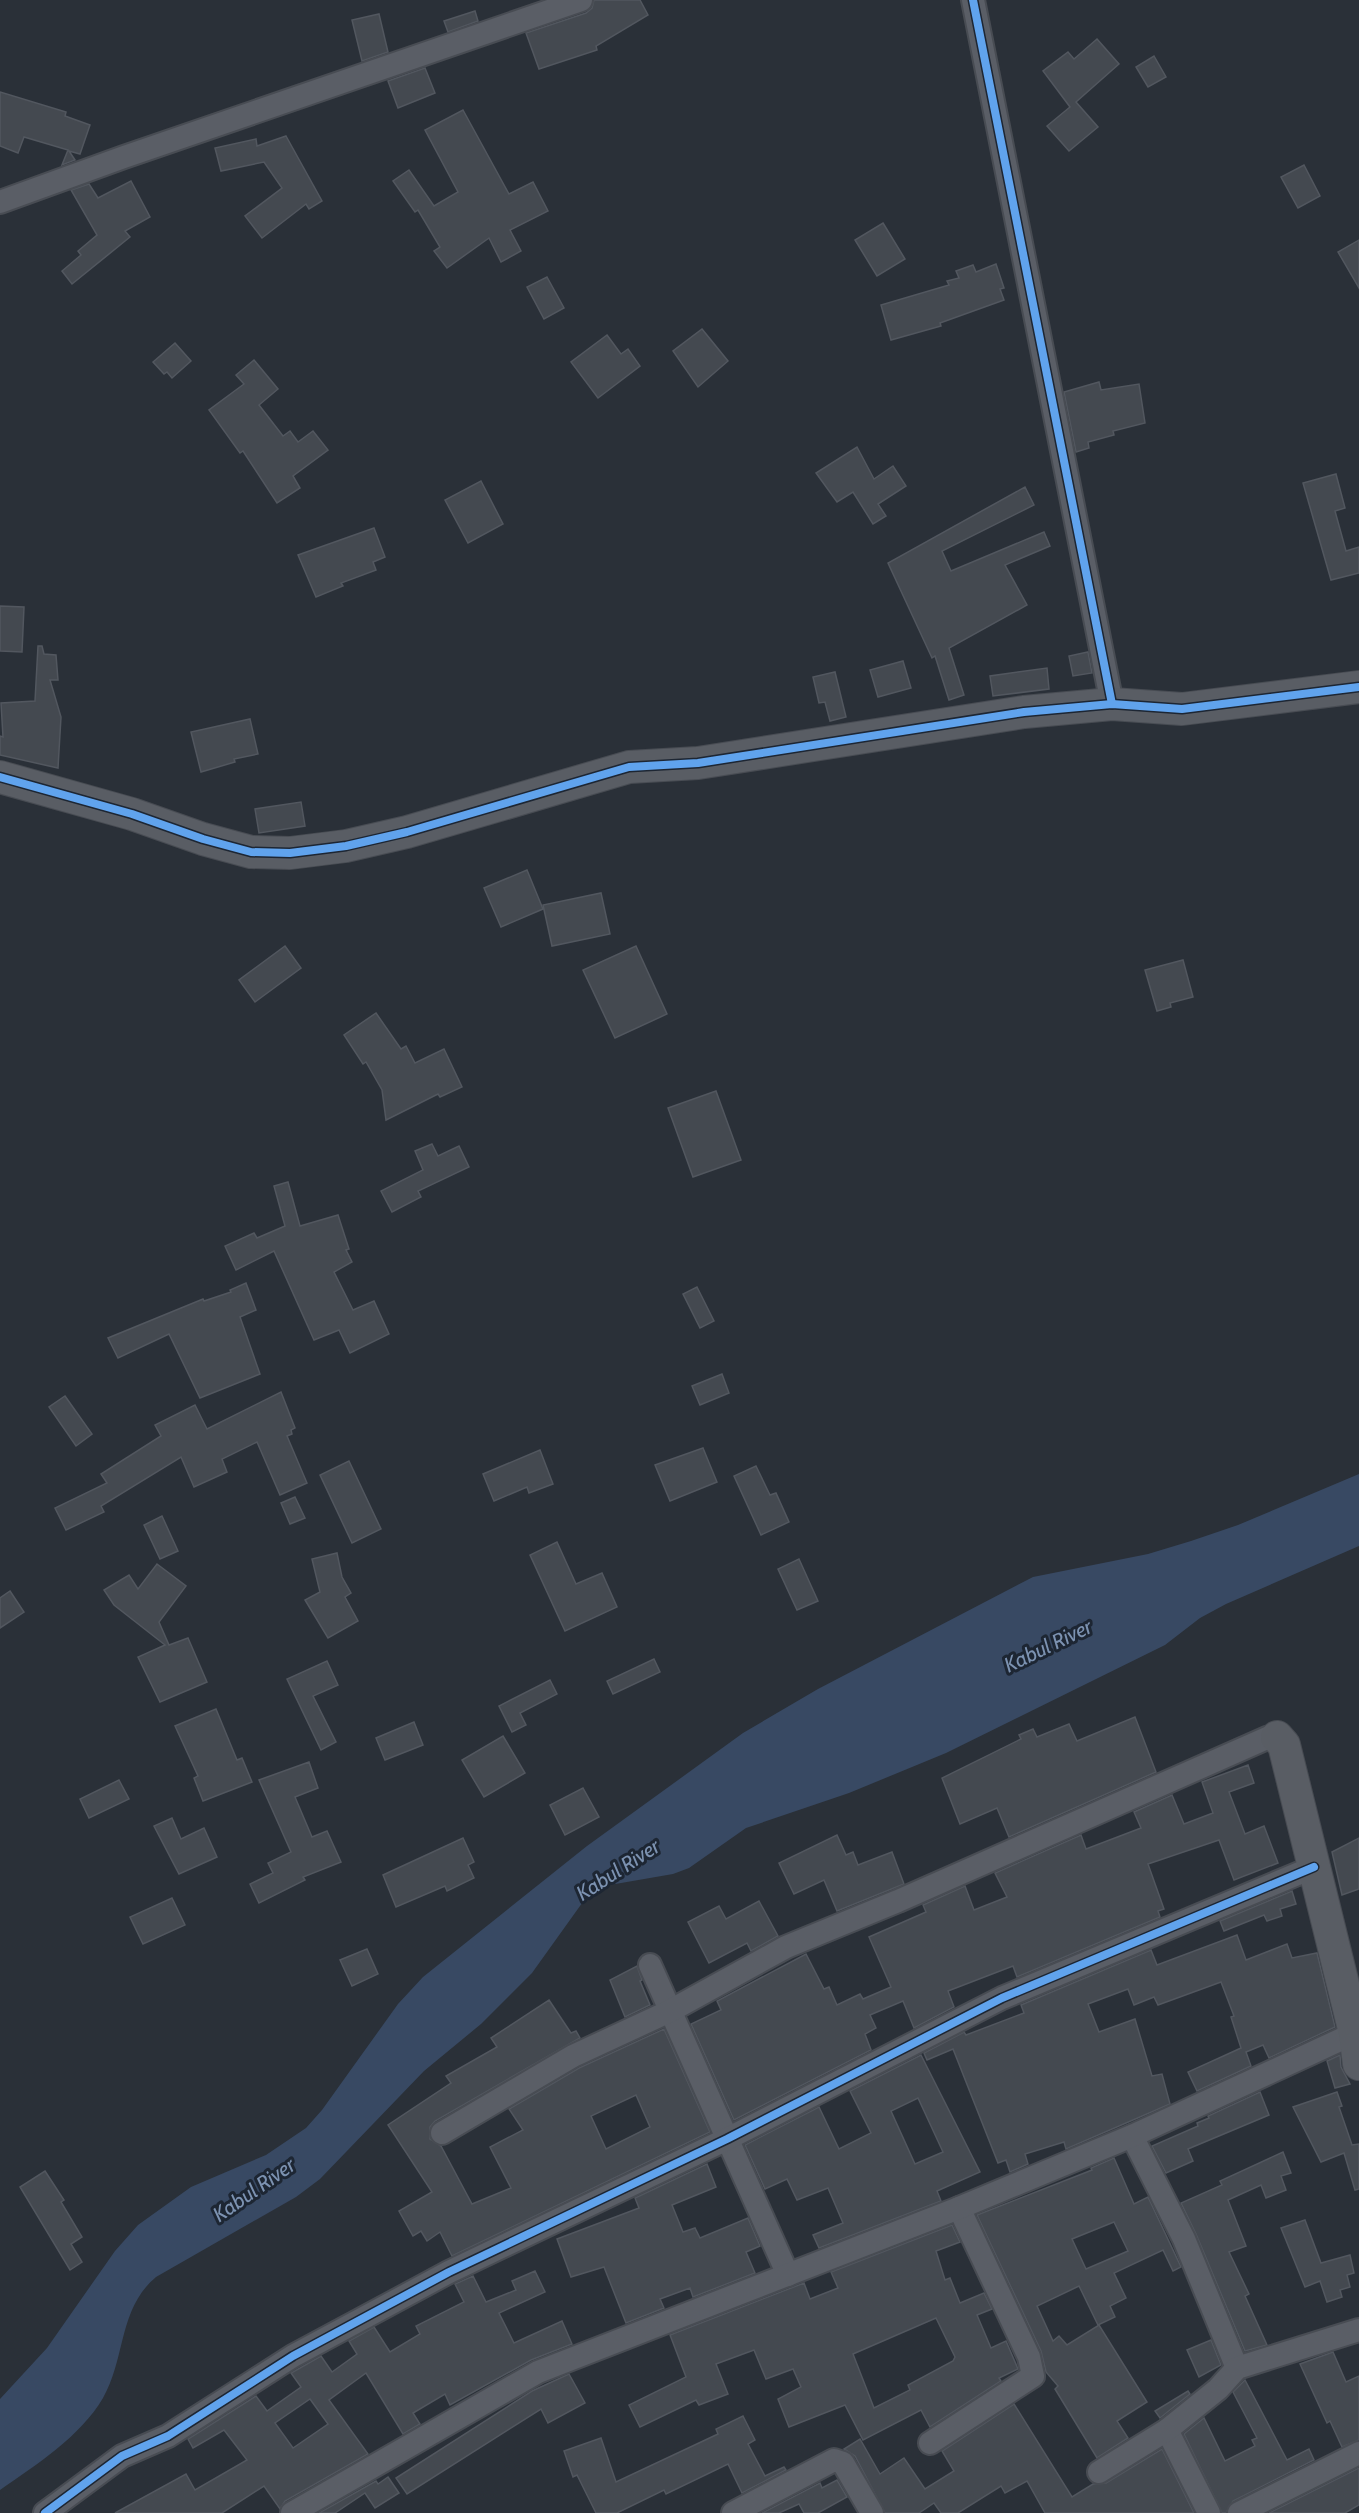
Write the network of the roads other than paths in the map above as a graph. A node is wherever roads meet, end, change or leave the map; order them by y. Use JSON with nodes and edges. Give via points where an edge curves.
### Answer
{"nodes":[{"id":1,"x":581,"y":0,"type":"edge"},
{"id":2,"x":973,"y":0,"type":"edge"},
{"id":3,"x":0,"y":202,"type":"edge"},
{"id":4,"x":1359,"y":687,"type":"edge"},
{"id":5,"x":1112,"y":704,"type":"junction"},
{"id":6,"x":0,"y":777,"type":"edge"},
{"id":7,"x":1277,"y":1737,"type":"joint"},
{"id":8,"x":1314,"y":1867,"type":"junction"},
{"id":9,"x":650,"y":1965,"type":"dead end"},
{"id":10,"x":670,"y":2011,"type":"junction"},
{"id":11,"x":1355,"y":2033,"type":"junction"},
{"id":12,"x":1359,"y":2064,"type":"edge"},
{"id":13,"x":442,"y":2133,"type":"dead end"},
{"id":14,"x":1132,"y":2136,"type":"junction"},
{"id":15,"x":727,"y":2139,"type":"junction"},
{"id":16,"x":959,"y":2208,"type":"junction"},
{"id":17,"x":788,"y":2274,"type":"junction"},
{"id":18,"x":1359,"y":2330,"type":"edge"},
{"id":19,"x":1237,"y":2368,"type":"junction"},
{"id":20,"x":1167,"y":2430,"type":"junction"},
{"id":21,"x":930,"y":2443,"type":"dead end"},
{"id":22,"x":1359,"y":2453,"type":"edge"},
{"id":23,"x":1099,"y":2472,"type":"dead end"},
{"id":24,"x":302,"y":2511,"type":"edge"},
{"id":25,"x":739,"y":2512,"type":"edge"},
{"id":26,"x":45,"y":2513,"type":"edge"},
{"id":27,"x":872,"y":2513,"type":"edge"},
{"id":28,"x":1209,"y":2513,"type":"edge"},
{"id":29,"x":1239,"y":2513,"type":"edge"}],
"edges":[{"from":1,"to":3,"type":"street"},
{"from":2,"to":5,"type":"street"},
{"from":4,"to":5,"type":"street","via":[[1182,709]]},
{"from":5,"to":6,"type":"street","via":[[1024,712],[698,763],[629,767],[406,832],[346,846],[290,853],[250,852]]},
{"from":7,"to":8,"type":"street","via":[[1284,1745]]},
{"from":7,"to":10,"type":"street","via":[[1267,1738],[786,1947]]},
{"from":8,"to":11,"type":"street"},
{"from":8,"to":15,"type":"street","via":[[1002,1998]]},
{"from":9,"to":10,"type":"street"},
{"from":10,"to":13,"type":"street","via":[[573,2056]]},
{"from":10,"to":15,"type":"street"},
{"from":11,"to":12,"type":"street"},
{"from":11,"to":14,"type":"street"},
{"from":14,"to":16,"type":"street"},
{"from":14,"to":19,"type":"street","via":[[1184,2239]]},
{"from":15,"to":17,"type":"street"},
{"from":15,"to":26,"type":"street","via":[[516,2237],[293,2356],[168,2436],[122,2456]]},
{"from":16,"to":17,"type":"street"},
{"from":16,"to":21,"type":"street","via":[[1029,2357],[1033,2376]]},
{"from":17,"to":24,"type":"street","via":[[538,2372]]},
{"from":18,"to":19,"type":"street"},
{"from":19,"to":20,"type":"street","via":[[1218,2389]]},
{"from":20,"to":23,"type":"street"},
{"from":20,"to":28,"type":"street"},
{"from":22,"to":29,"type":"street"},
{"from":25,"to":27,"type":"street","via":[[834,2460],[843,2463]]}]}
